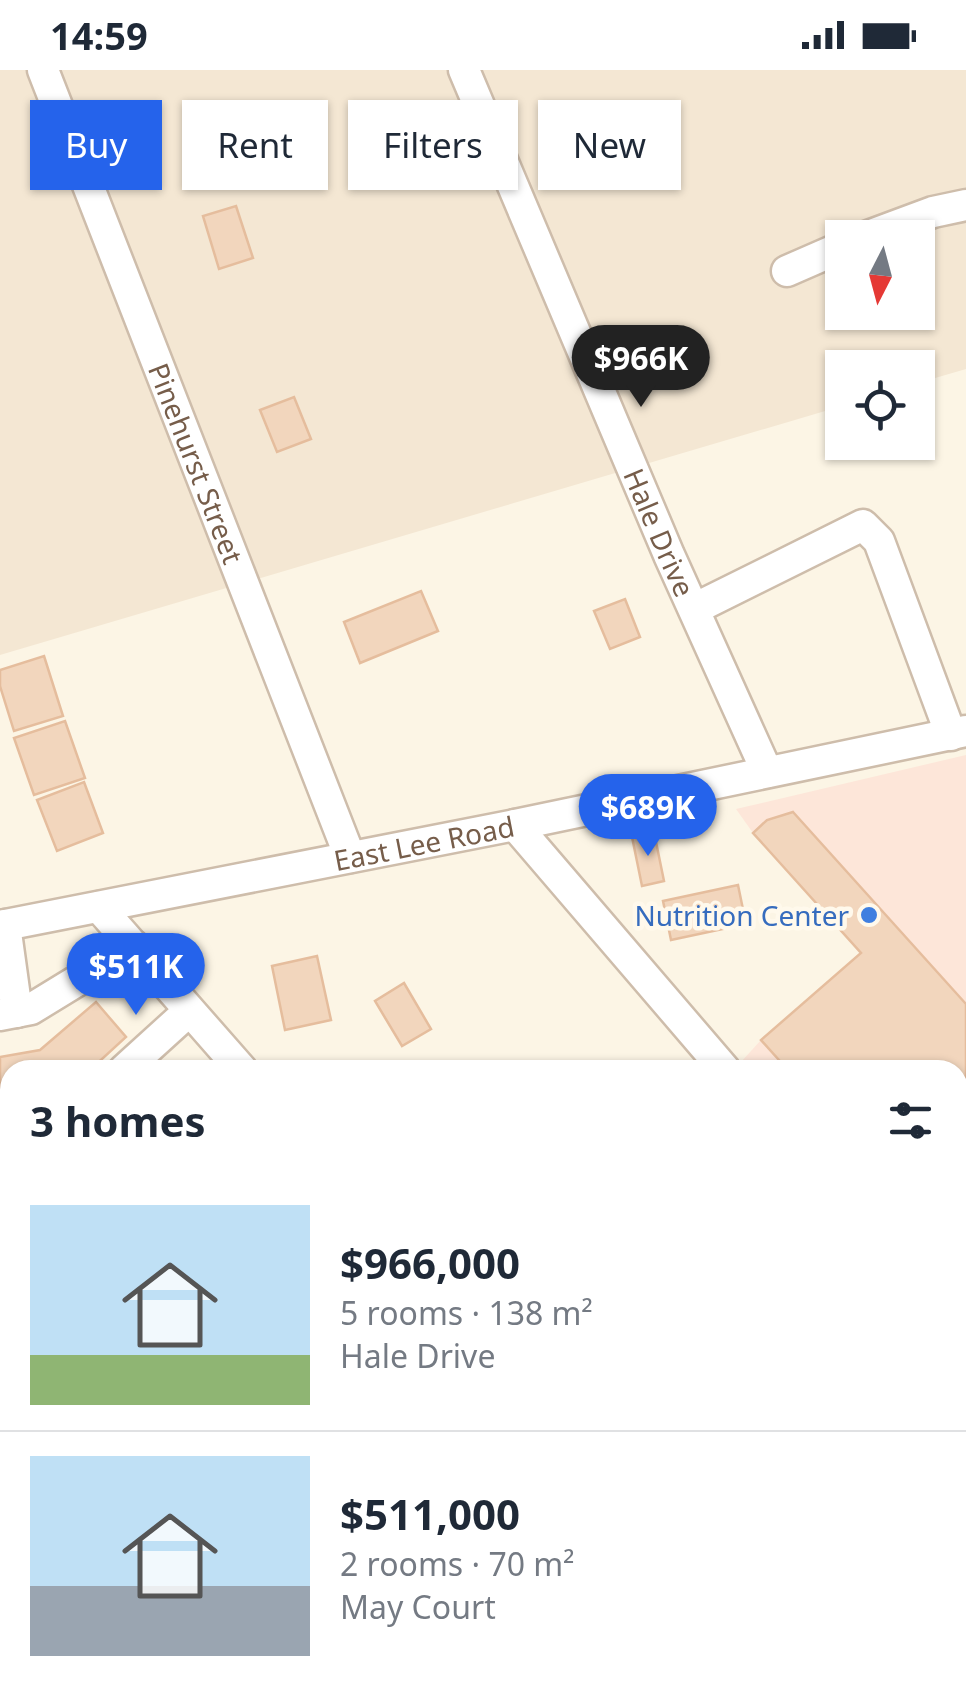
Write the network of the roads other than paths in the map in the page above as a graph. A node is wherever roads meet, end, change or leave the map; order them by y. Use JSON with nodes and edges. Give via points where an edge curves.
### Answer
{"nodes":[{"id":1,"x":43,"y":70,"type":"edge"},
{"id":2,"x":464,"y":70,"type":"edge"},
{"id":3,"x":966,"y":205,"type":"edge"},
{"id":4,"x":911,"y":220,"type":"edge"},
{"id":5,"x":825,"y":255,"type":"edge"},
{"id":6,"x":787,"y":272,"type":"dead end"},
{"id":7,"x":694,"y":609,"type":"junction"},
{"id":8,"x":958,"y":733,"type":"edge"},
{"id":9,"x":767,"y":772,"type":"junction"},
{"id":10,"x":515,"y":825,"type":"junction"},
{"id":11,"x":350,"y":857,"type":"junction"},
{"id":12,"x":99,"y":907,"type":"junction"},
{"id":13,"x":2,"y":926,"type":"edge"},
{"id":14,"x":134,"y":946,"type":"junction"},
{"id":15,"x":189,"y":1010,"type":"junction"},
{"id":16,"x":8,"y":1014,"type":"edge"},
{"id":17,"x":135,"y":1060,"type":"edge"},
{"id":18,"x":233,"y":1060,"type":"edge"},
{"id":19,"x":716,"y":1060,"type":"edge"}],
"edges":[{"from":1,"to":11,"type":"street","name":"Pinehurst Street"},
{"from":2,"to":7,"type":"street","name":"Hale Drive"},
{"from":3,"to":4,"type":"street"},
{"from":5,"to":6,"type":"street"},
{"from":7,"to":8,"type":"street","via":[[863,525],[878,541]]},
{"from":7,"to":9,"type":"street","name":"Hale Drive"},
{"from":8,"to":9,"type":"street","name":"East Lee Road"},
{"from":9,"to":10,"type":"street","name":"East Lee Road"},
{"from":10,"to":11,"type":"street","name":"East Lee Road"},
{"from":10,"to":19,"type":"street"},
{"from":11,"to":12,"type":"street","name":"East Lee Road"},
{"from":12,"to":13,"type":"street","name":"East Lee Road"},
{"from":12,"to":14,"type":"street"},
{"from":13,"to":16,"type":"street"},
{"from":14,"to":15,"type":"street"},
{"from":14,"to":16,"type":"street","via":[[31,1009]]},
{"from":15,"to":17,"type":"street"},
{"from":15,"to":18,"type":"street"}]}
